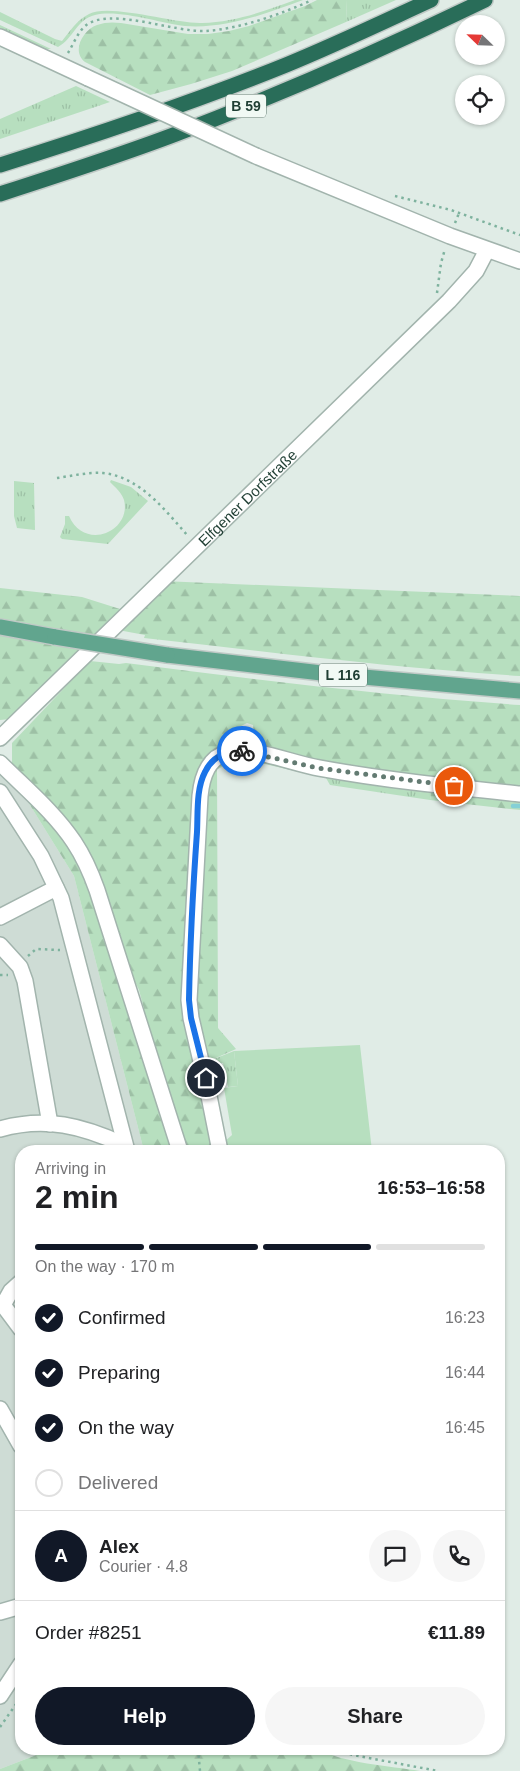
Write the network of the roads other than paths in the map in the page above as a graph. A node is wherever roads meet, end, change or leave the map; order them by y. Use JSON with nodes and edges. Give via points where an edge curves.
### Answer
{"nodes":[{"id":1,"x":431,"y":0,"type":"edge"},
{"id":2,"x":485,"y":0,"type":"edge"},
{"id":3,"x":0,"y":37,"type":"edge"},
{"id":4,"x":0,"y":165,"type":"edge"},
{"id":5,"x":0,"y":194,"type":"edge"},
{"id":6,"x":487,"y":250,"type":"junction"},
{"id":7,"x":520,"y":261,"type":"edge"},
{"id":8,"x":0,"y":627,"type":"edge"},
{"id":9,"x":520,"y":691,"type":"edge"},
{"id":10,"x":0,"y":738,"type":"edge"},
{"id":11,"x":0,"y":763,"type":"edge"},
{"id":12,"x":0,"y":793,"type":"edge"},
{"id":13,"x":520,"y":794,"type":"edge"},
{"id":14,"x":56,"y":888,"type":"junction"},
{"id":15,"x":0,"y":917,"type":"edge"},
{"id":16,"x":0,"y":945,"type":"edge"},
{"id":17,"x":50,"y":1124,"type":"junction"},
{"id":18,"x":0,"y":1129,"type":"edge"},
{"id":19,"x":120,"y":1145,"type":"edge"},
{"id":20,"x":125,"y":1145,"type":"edge"},
{"id":21,"x":178,"y":1145,"type":"edge"},
{"id":22,"x":219,"y":1145,"type":"edge"},
{"id":23,"x":15,"y":1288,"type":"edge"},
{"id":24,"x":2,"y":1308,"type":"edge"},
{"id":25,"x":15,"y":1323,"type":"edge"},
{"id":26,"x":0,"y":1409,"type":"edge"},
{"id":27,"x":15,"y":1435,"type":"edge"},
{"id":28,"x":15,"y":1608,"type":"edge"},
{"id":29,"x":0,"y":1612,"type":"edge"},
{"id":30,"x":15,"y":1673,"type":"edge"},
{"id":31,"x":0,"y":1696,"type":"edge"}],
"edges":[{"from":1,"to":4,"type":"highway","number":"B 59","via":[[250,79]]},
{"from":2,"to":5,"type":"highway","number":"B 59","via":[[294,87],[131,150]]},
{"from":3,"to":6,"type":"street","bridge":true,"via":[[256,156]]},
{"from":6,"to":7,"type":"street"},
{"from":6,"to":10,"type":"street","name":"Elfgener Dorfstraße","via":[[476,271],[454,295]]},
{"from":8,"to":9,"type":"main road","number":"L 116","bridge":true,"via":[[167,655]]},
{"from":11,"to":21,"type":"street","via":[[64,828],[89,871]]},
{"from":12,"to":14,"type":"street","via":[[32,841]]},
{"from":13,"to":22,"type":"street","via":[[333,771],[246,751],[227,752],[210,764],[202,778],[200,796],[189,1000]]},
{"from":14,"to":15,"type":"street"},
{"from":14,"to":20,"type":"street","via":[[64,908]]},
{"from":16,"to":17,"type":"street","via":[[20,967],[27,985]]},
{"from":17,"to":18,"type":"street","via":[[22,1124]]},
{"from":17,"to":19,"type":"street","via":[[88,1130]]},
{"from":23,"to":24,"type":"street"},
{"from":24,"to":25,"type":"street"},
{"from":26,"to":27,"type":"street"},
{"from":28,"to":29,"type":"street"},
{"from":30,"to":31,"type":"street"}]}
